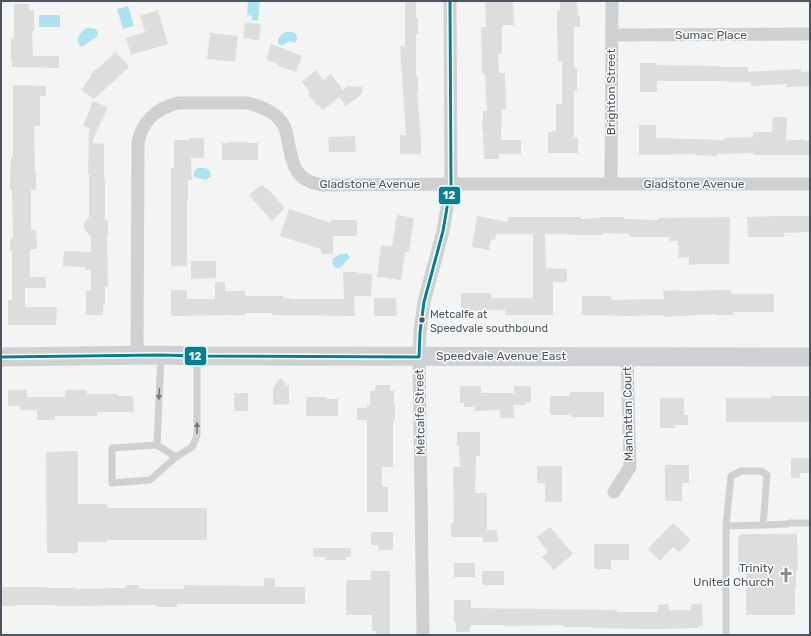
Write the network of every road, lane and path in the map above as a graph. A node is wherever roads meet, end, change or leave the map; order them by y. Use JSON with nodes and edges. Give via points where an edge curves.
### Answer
{"nodes":[{"id":1,"x":450,"y":1,"type":"edge"},
{"id":2,"x":612,"y":1,"type":"edge"},
{"id":3,"x":810,"y":34,"type":"edge"},
{"id":4,"x":612,"y":35,"type":"junction"},
{"id":5,"x":451,"y":184,"type":"junction"},
{"id":6,"x":611,"y":184,"type":"junction"},
{"id":7,"x":810,"y":184,"type":"edge"},
{"id":8,"x":137,"y":355,"type":"junction"},
{"id":9,"x":161,"y":355,"type":"junction"},
{"id":10,"x":1,"y":356,"type":"edge"},
{"id":11,"x":197,"y":356,"type":"junction"},
{"id":12,"x":419,"y":356,"type":"junction"},
{"id":13,"x":627,"y":356,"type":"junction"},
{"id":14,"x":810,"y":357,"type":"edge"},
{"id":15,"x":157,"y":445,"type":"junction"},
{"id":16,"x":176,"y":457,"type":"junction"},
{"id":17,"x":614,"y":492,"type":"dead end"},
{"id":18,"x":810,"y":523,"type":"edge"},
{"id":19,"x":763,"y":525,"type":"junction"},
{"id":20,"x":726,"y":526,"type":"junction"},
{"id":21,"x":424,"y":635,"type":"edge"},
{"id":22,"x":726,"y":635,"type":"edge"}],
"edges":[{"from":1,"to":5,"type":"street","name":"Metcalfe Street"},
{"from":2,"to":4,"type":"street","name":"Brighton Street"},
{"from":3,"to":4,"type":"street","name":"Sumac Place"},
{"from":4,"to":6,"type":"street","name":"Brighton Street"},
{"from":5,"to":6,"type":"street","name":"Gladstone Avenue"},
{"from":5,"to":8,"type":"street","name":"Gladstone Avenue","via":[[313,184],[300,176],[295,168],[284,126],[271,111],[248,103],[178,103],[160,110],[144,124],[138,143]]},
{"from":5,"to":12,"type":"street","name":"Metcalfe Street","via":[[443,231],[424,302]]},
{"from":6,"to":7,"type":"street","name":"Gladstone Avenue"},
{"from":8,"to":9,"type":"main road","name":"Speedvale Avenue East"},
{"from":8,"to":10,"type":"main road","name":"Speedvale Avenue East"},
{"from":9,"to":11,"type":"main road","name":"Speedvale Avenue East"},
{"from":9,"to":15,"type":"lane","one_way":true},
{"from":11,"to":12,"type":"main road","name":"Speedvale Avenue East"},
{"from":16,"to":11,"type":"lane","one_way":true,"via":[[192,447],[197,436]]},
{"from":12,"to":13,"type":"main road","name":"Speedvale Avenue East"},
{"from":12,"to":21,"type":"street","name":"Metcalfe Street"},
{"from":13,"to":14,"type":"main road","name":"Speedvale Avenue East"},
{"from":13,"to":17,"type":"street","name":"Manhattan Court","via":[[630,467]]},
{"from":15,"to":16,"type":"lane"},
{"from":15,"to":16,"type":"lane","via":[[112,448],[112,483],[150,480]]},
{"from":18,"to":19,"type":"lane"},
{"from":19,"to":20,"type":"lane"},
{"from":19,"to":20,"type":"lane","via":[[766,476],[761,471],[741,471],[731,476]]},
{"from":20,"to":22,"type":"lane"}]}
